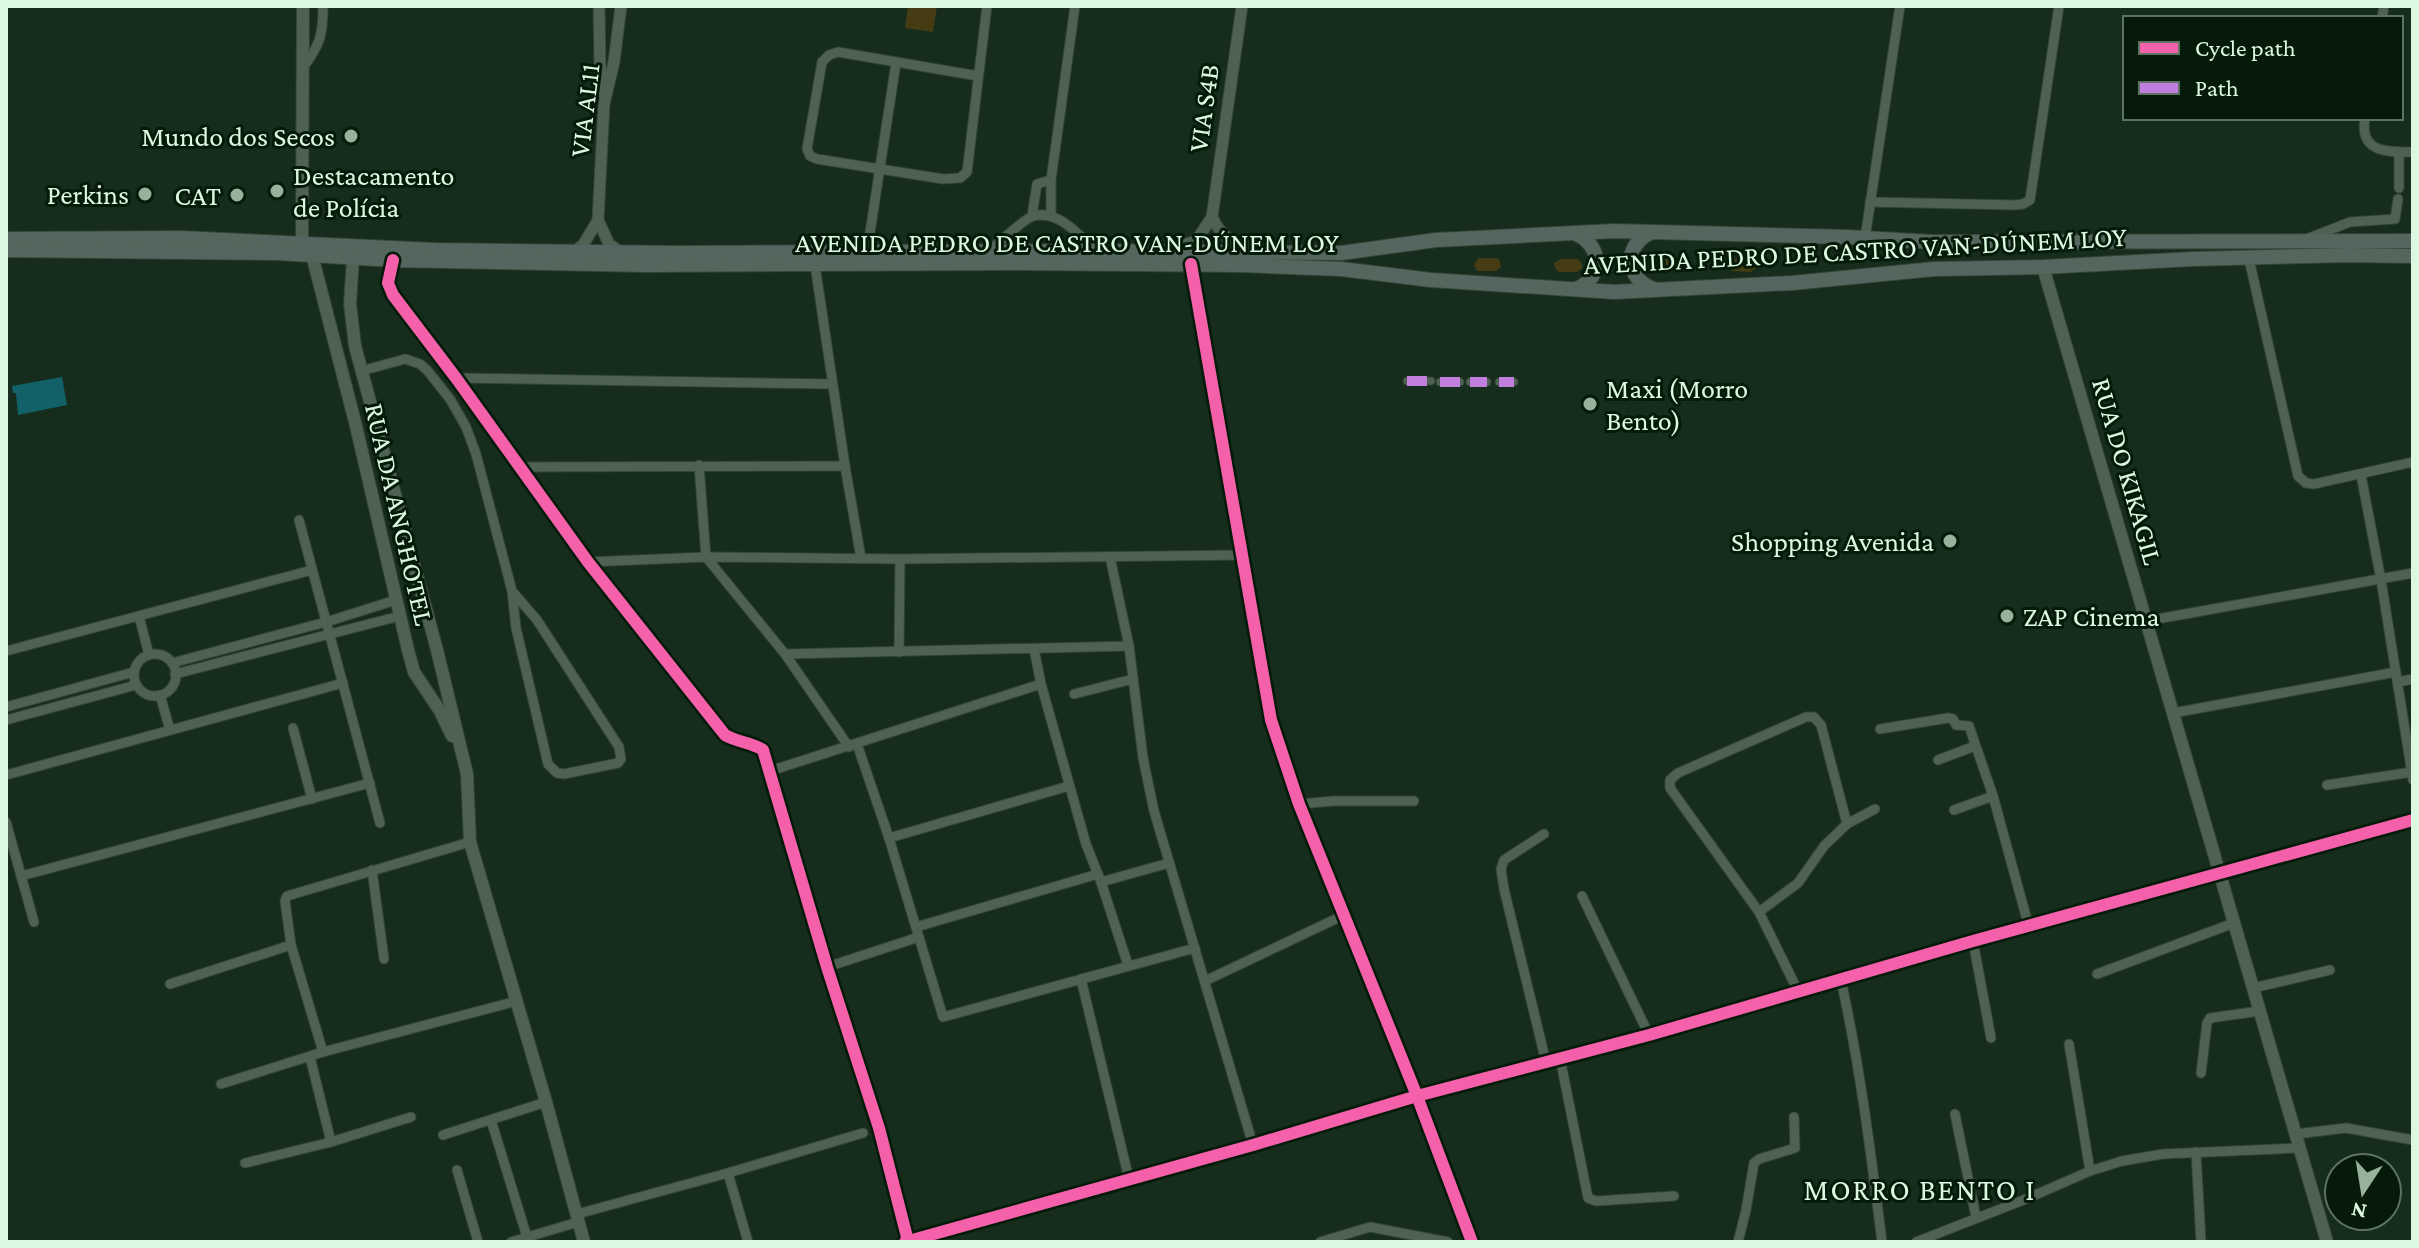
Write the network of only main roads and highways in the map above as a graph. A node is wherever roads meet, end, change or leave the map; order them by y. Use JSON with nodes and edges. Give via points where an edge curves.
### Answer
{"nodes":[{"id":1,"x":303,"y":6,"type":"edge"},
{"id":2,"x":1658,"y":232,"type":"junction"},
{"id":3,"x":1566,"y":233,"type":"junction"},
{"id":4,"x":6,"y":239,"type":"edge"},
{"id":5,"x":2413,"y":241,"type":"edge"},
{"id":6,"x":307,"y":249,"type":"junction"},
{"id":7,"x":6,"y":250,"type":"edge"},
{"id":8,"x":2413,"y":256,"type":"edge"},
{"id":9,"x":353,"y":258,"type":"junction"},
{"id":10,"x":2043,"y":267,"type":"junction"},
{"id":11,"x":1659,"y":289,"type":"junction"},
{"id":12,"x":1568,"y":290,"type":"junction"},
{"id":13,"x":467,"y":774,"type":"junction"},
{"id":14,"x":584,"y":1242,"type":"edge"},
{"id":15,"x":2327,"y":1242,"type":"edge"}],
"edges":[{"from":1,"to":6,"type":"main road","name":"RUA DA ANGHOTEL"},
{"from":2,"to":3,"type":"highway","name":"AVENIDA PEDRO DE CASTRO VAN-DÚNEM LOY"},
{"from":2,"to":5,"type":"highway","name":"AVENIDA PEDRO DE CASTRO VAN-DÚNEM LOY","via":[[1933,242]]},
{"from":2,"to":11,"type":"highway","via":[[1637,242],[1630,263],[1641,283]]},
{"from":3,"to":6,"type":"highway","name":"AVENIDA PEDRO DE CASTRO VAN-DÚNEM LOY","via":[[1436,240],[1341,253]]},
{"from":3,"to":12,"type":"highway","via":[[1588,241],[1597,263],[1586,284]]},
{"from":4,"to":6,"type":"highway","name":"AVENIDA PEDRO DE CASTRO VAN-DÚNEM LOY","via":[[181,238]]},
{"from":6,"to":7,"type":"highway","name":"AVENIDA PEDRO DE CASTRO VAN-DÚNEM LOY"},
{"from":6,"to":9,"type":"highway","name":"AVENIDA PEDRO DE CASTRO VAN-DÚNEM LOY"},
{"from":6,"to":13,"type":"main road","name":"RUA DA ANGHOTEL","via":[[356,426],[414,672],[448,725]]},
{"from":8,"to":10,"type":"highway","name":"AVENIDA PEDRO DE CASTRO VAN-DÚNEM LOY"},
{"from":9,"to":12,"type":"highway","name":"AVENIDA PEDRO DE CASTRO VAN-DÚNEM LOY","via":[[1191,264],[1341,269]]},
{"from":9,"to":13,"type":"main road","name":"RUA DA ANGHOTEL","via":[[351,325],[361,371]]},
{"from":10,"to":11,"type":"highway","name":"AVENIDA PEDRO DE CASTRO VAN-DÚNEM LOY","via":[[1934,269]]},
{"from":10,"to":15,"type":"main road","name":"RUA DO KIKAGIL"},
{"from":11,"to":12,"type":"highway","name":"AVENIDA PEDRO DE CASTRO VAN-DÚNEM LOY"},
{"from":13,"to":14,"type":"main road","name":"RUA DA ANGHOTEL","via":[[470,842]]}]}
